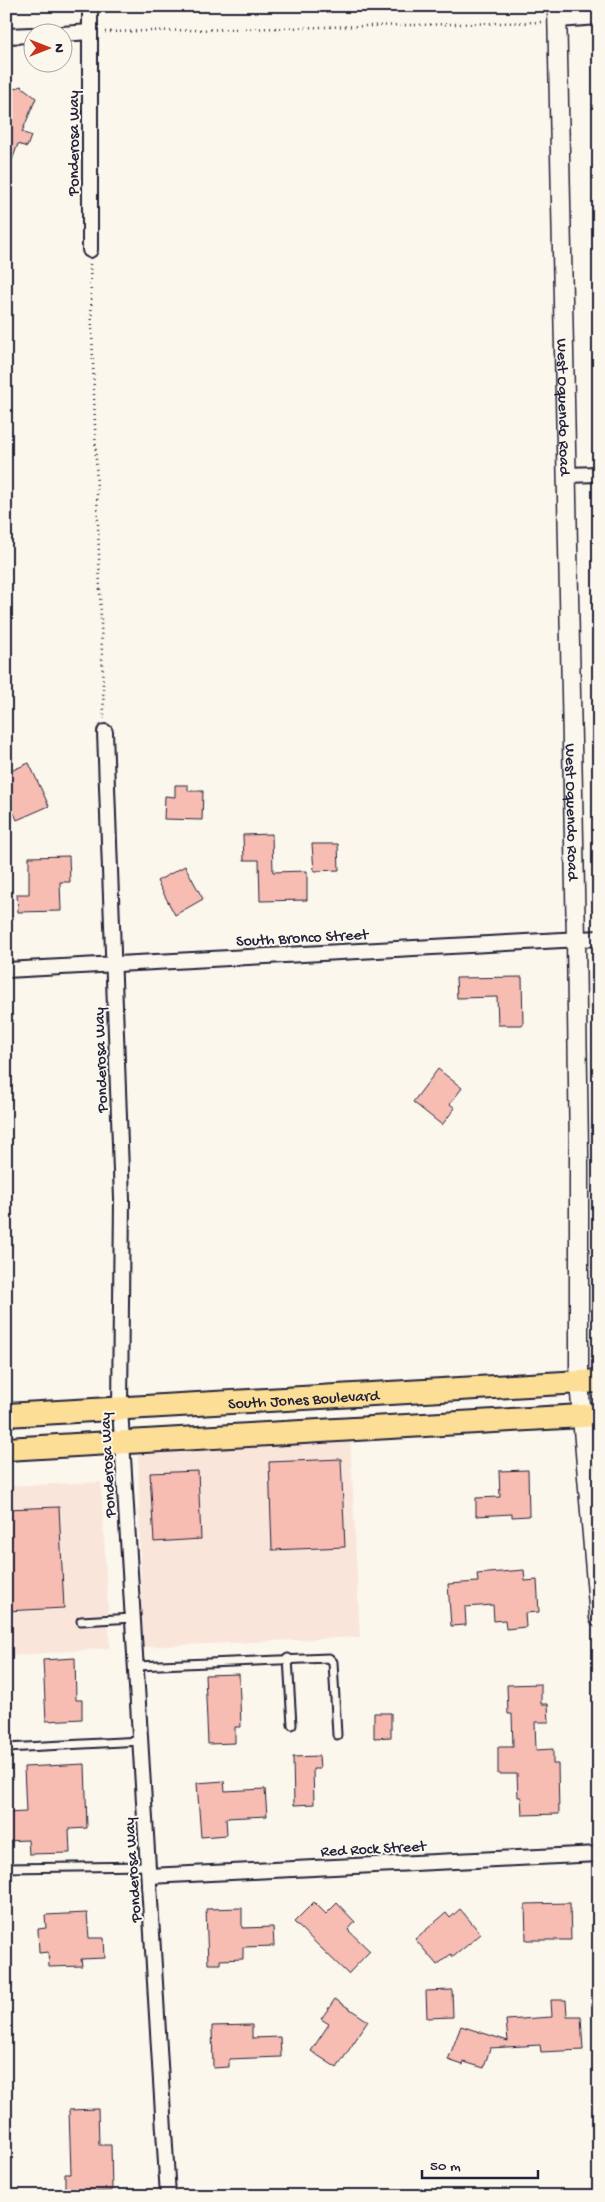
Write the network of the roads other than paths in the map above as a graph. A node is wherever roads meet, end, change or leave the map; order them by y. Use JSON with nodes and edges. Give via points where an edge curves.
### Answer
{"nodes":[{"id":1,"x":90,"y":6,"type":"edge"},
{"id":2,"x":558,"y":13,"type":"edge"},
{"id":3,"x":599,"y":17,"type":"edge"},
{"id":4,"x":90,"y":32,"type":"junction"},
{"id":5,"x":72,"y":33,"type":"edge"},
{"id":6,"x":22,"y":35,"type":"edge"},
{"id":7,"x":6,"y":36,"type":"edge"},
{"id":8,"x":90,"y":250,"type":"road end"},
{"id":9,"x":599,"y":474,"type":"edge"},
{"id":10,"x":566,"y":475,"type":"junction"},
{"id":11,"x":105,"y":732,"type":"road end"},
{"id":12,"x":599,"y":938,"type":"edge"},
{"id":13,"x":576,"y":939,"type":"junction"},
{"id":14,"x":112,"y":964,"type":"junction"},
{"id":15,"x":6,"y":970,"type":"edge"},
{"id":16,"x":589,"y":1382,"type":"edge"},
{"id":17,"x":120,"y":1408,"type":"junction"},
{"id":18,"x":6,"y":1414,"type":"edge"},
{"id":19,"x":590,"y":1416,"type":"edge"},
{"id":20,"x":122,"y":1442,"type":"junction"},
{"id":21,"x":6,"y":1449,"type":"edge"},
{"id":22,"x":133,"y":1618,"type":"junction"},
{"id":23,"x":599,"y":1618,"type":"edge"},
{"id":24,"x":81,"y":1622,"type":"dead end"},
{"id":25,"x":288,"y":1658,"type":"junction"},
{"id":26,"x":136,"y":1666,"type":"junction"},
{"id":27,"x":292,"y":1725,"type":"dead end"},
{"id":28,"x":337,"y":1735,"type":"dead end"},
{"id":29,"x":140,"y":1741,"type":"junction"},
{"id":30,"x":6,"y":1748,"type":"edge"},
{"id":31,"x":599,"y":1854,"type":"edge"},
{"id":32,"x":6,"y":1868,"type":"edge"},
{"id":33,"x":148,"y":1871,"type":"junction"},
{"id":34,"x":168,"y":2196,"type":"edge"}],
"edges":[{"from":1,"to":4,"type":"street","name":"Ponderosa Way"},
{"from":2,"to":3,"type":"street"},
{"from":2,"to":10,"type":"street","name":"West Oquendo Road"},
{"from":4,"to":5,"type":"street"},
{"from":4,"to":8,"type":"street","name":"Ponderosa Way"},
{"from":6,"to":7,"type":"street"},
{"from":9,"to":10,"type":"street"},
{"from":10,"to":13,"type":"street","name":"West Oquendo Road"},
{"from":11,"to":14,"type":"street","name":"Ponderosa Way"},
{"from":12,"to":13,"type":"street","name":"South Bronco Street"},
{"from":13,"to":14,"type":"street","name":"South Bronco Street"},
{"from":13,"to":16,"type":"street","name":"West Oquendo Road","via":[[579,1153]]},
{"from":14,"to":15,"type":"street","name":"South Bronco Street"},
{"from":14,"to":17,"type":"street","name":"Ponderosa Way","via":[[122,1199]]},
{"from":16,"to":17,"type":"main road","name":"South Jones Boulevard"},
{"from":16,"to":19,"type":"street","name":"West Oquendo Road"},
{"from":17,"to":18,"type":"main road","name":"South Jones Boulevard"},
{"from":17,"to":20,"type":"street","name":"Ponderosa Way"},
{"from":19,"to":20,"type":"main road","name":"South Jones Boulevard"},
{"from":19,"to":23,"type":"street","name":"West Oquendo Road"},
{"from":20,"to":21,"type":"main road","name":"South Jones Boulevard"},
{"from":20,"to":22,"type":"street","name":"Ponderosa Way"},
{"from":22,"to":24,"type":"lane"},
{"from":22,"to":26,"type":"street","name":"Ponderosa Way"},
{"from":25,"to":26,"type":"lane"},
{"from":25,"to":27,"type":"lane"},
{"from":25,"to":28,"type":"lane","via":[[323,1656],[333,1662]]},
{"from":26,"to":29,"type":"street","name":"Ponderosa Way"},
{"from":29,"to":30,"type":"lane"},
{"from":29,"to":33,"type":"street","name":"Ponderosa Way"},
{"from":31,"to":33,"type":"street","name":"Red Rock Street"},
{"from":32,"to":33,"type":"lane"},
{"from":33,"to":34,"type":"street","name":"Ponderosa Way"}]}
